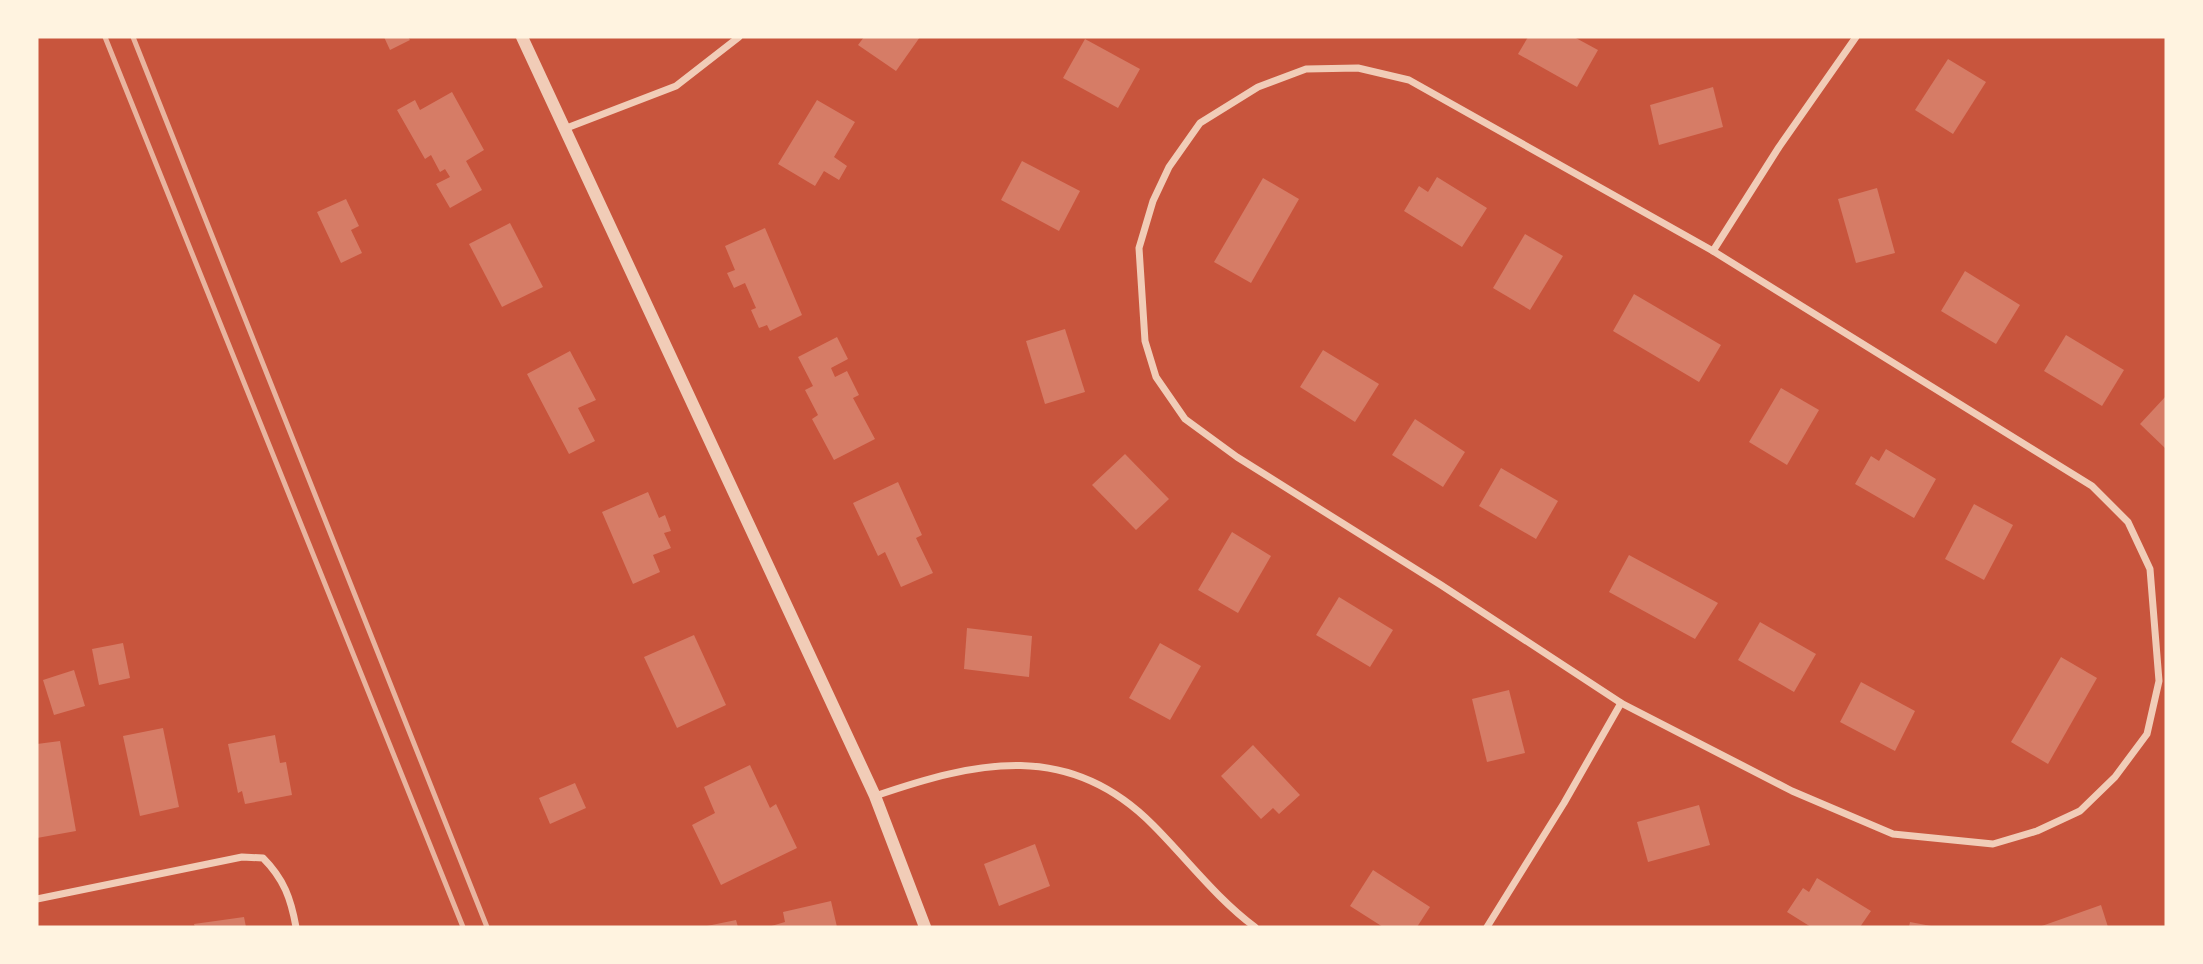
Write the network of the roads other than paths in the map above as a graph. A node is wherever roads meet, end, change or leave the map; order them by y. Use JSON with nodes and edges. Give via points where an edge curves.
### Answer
{"nodes":[{"id":1,"x":522,"y":37,"type":"edge"},
{"id":2,"x":739,"y":37,"type":"edge"},
{"id":3,"x":1856,"y":37,"type":"edge"},
{"id":4,"x":563,"y":129,"type":"junction"},
{"id":5,"x":1713,"y":251,"type":"junction"},
{"id":6,"x":1620,"y":703,"type":"junction"},
{"id":7,"x":875,"y":796,"type":"junction"},
{"id":8,"x":37,"y":899,"type":"edge"},
{"id":9,"x":296,"y":927,"type":"edge"},
{"id":10,"x":925,"y":927,"type":"edge"},
{"id":11,"x":1255,"y":927,"type":"edge"},
{"id":12,"x":1487,"y":927,"type":"edge"}],
"edges":[{"from":1,"to":4,"type":"street"},
{"from":2,"to":4,"type":"street","via":[[676,86]]},
{"from":3,"to":5,"type":"street"},
{"from":4,"to":7,"type":"street"},
{"from":5,"to":6,"type":"street","via":[[2092,486],[2129,522],[2150,569],[2159,681],[2147,734],[2089,803],[2037,831],[1993,844],[1893,834],[1792,791]]},
{"from":5,"to":6,"type":"street","via":[[1409,80],[1359,68],[1307,69],[1258,87],[1200,123],[1169,167],[1139,248],[1145,341],[1156,377],[1185,419]]},
{"from":6,"to":12,"type":"street"},
{"from":7,"to":10,"type":"street"},
{"from":7,"to":11,"type":"street","via":[[937,775],[989,765],[1079,773],[1119,796],[1151,823]]},
{"from":8,"to":9,"type":"street","via":[[243,858],[263,859],[291,899]]}]}
